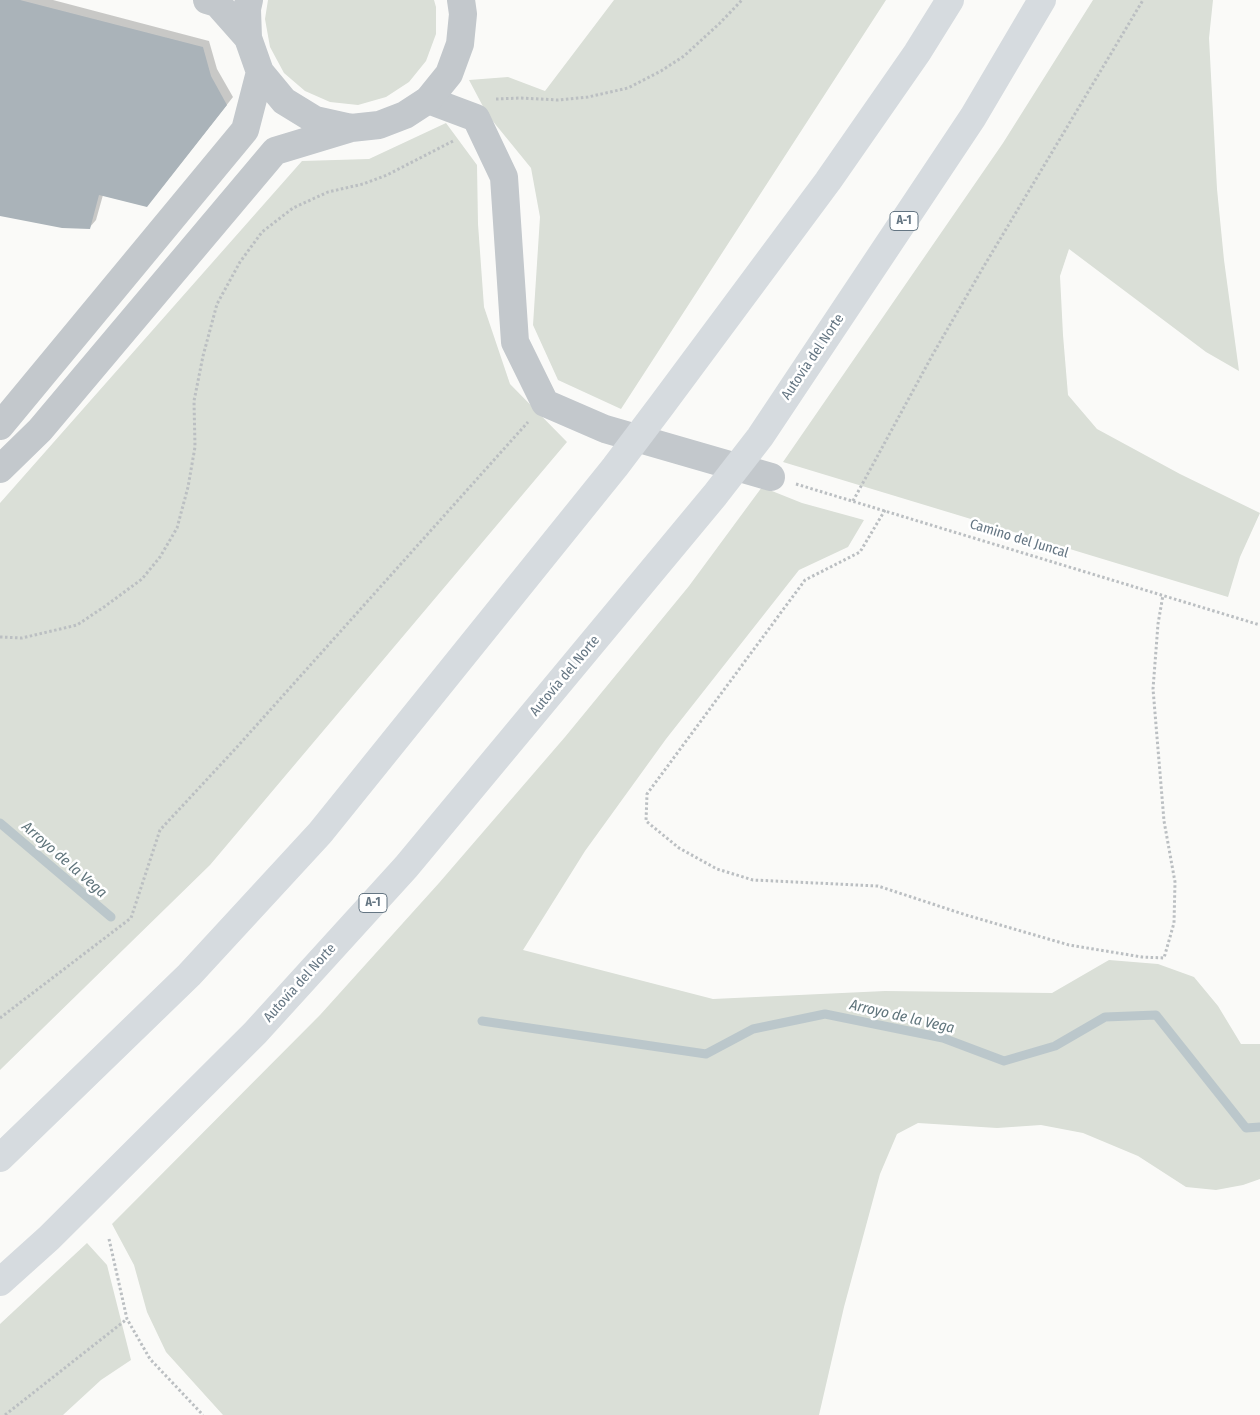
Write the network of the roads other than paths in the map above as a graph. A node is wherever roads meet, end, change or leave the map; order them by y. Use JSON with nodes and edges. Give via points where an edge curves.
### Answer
{"nodes":[{"id":1,"x":207,"y":0,"type":"edge"},
{"id":2,"x":249,"y":0,"type":"edge"},
{"id":3,"x":460,"y":0,"type":"edge"},
{"id":4,"x":950,"y":0,"type":"edge"},
{"id":5,"x":1042,"y":0,"type":"edge"},
{"id":6,"x":248,"y":38,"type":"junction"},
{"id":7,"x":260,"y":72,"type":"junction"},
{"id":8,"x":428,"y":100,"type":"junction"},
{"id":9,"x":351,"y":128,"type":"junction"},
{"id":10,"x":0,"y":426,"type":"edge"},
{"id":11,"x":0,"y":469,"type":"edge"},
{"id":12,"x":771,"y":477,"type":"road end"},
{"id":13,"x":0,"y":1158,"type":"edge"},
{"id":14,"x":0,"y":1282,"type":"edge"}],
"edges":[{"from":1,"to":6,"type":"street","via":[[217,3]]},
{"from":2,"to":6,"type":"street"},
{"from":3,"to":8,"type":"street","via":[[463,14],[460,44],[449,74]]},
{"from":4,"to":13,"type":"highway","via":[[828,180],[661,406],[320,833],[189,975]]},
{"from":5,"to":14,"type":"highway","name":"Autovía del Norte","number":"A-1","via":[[973,117],[760,437],[715,496],[406,867],[261,1026],[49,1238]]},
{"from":6,"to":7,"type":"street"},
{"from":7,"to":9,"type":"street","via":[[284,101],[315,120]]},
{"from":7,"to":10,"type":"street","via":[[245,130]]},
{"from":8,"to":9,"type":"street","via":[[405,116],[379,125]]},
{"from":8,"to":12,"type":"street","via":[[476,118],[504,177],[515,342],[545,403],[605,429]]},
{"from":9,"to":11,"type":"street","via":[[275,151],[40,430]]}]}
